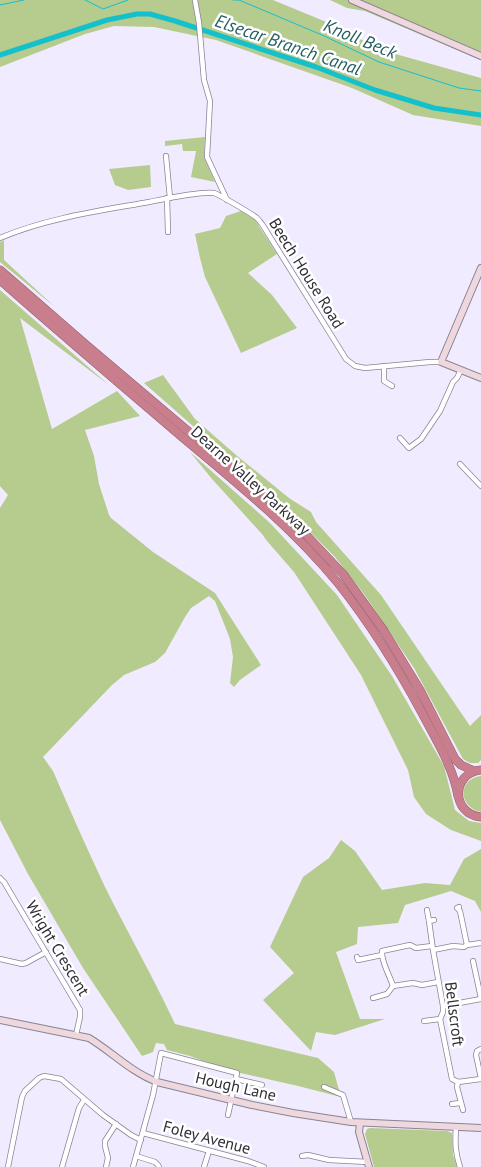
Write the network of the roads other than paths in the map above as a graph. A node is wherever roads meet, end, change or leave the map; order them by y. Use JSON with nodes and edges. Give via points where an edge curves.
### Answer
{"nodes":[{"id":1,"x":195,"y":0,"type":"edge"},
{"id":2,"x":352,"y":0,"type":"edge"},
{"id":3,"x":481,"y":56,"type":"edge"},
{"id":4,"x":166,"y":156,"type":"dead end"},
{"id":5,"x":169,"y":198,"type":"junction"},
{"id":6,"x":227,"y":200,"type":"junction"},
{"id":7,"x":168,"y":232,"type":"dead end"},
{"id":8,"x":0,"y":238,"type":"edge"},
{"id":9,"x":481,"y":268,"type":"edge"},
{"id":10,"x":0,"y":270,"type":"edge"},
{"id":11,"x":0,"y":280,"type":"edge"},
{"id":12,"x":441,"y":362,"type":"junction"},
{"id":13,"x":384,"y":366,"type":"junction"},
{"id":14,"x":461,"y":370,"type":"junction"},
{"id":15,"x":481,"y":378,"type":"edge"},
{"id":16,"x":392,"y":386,"type":"dead end"},
{"id":17,"x":400,"y":438,"type":"dead end"},
{"id":18,"x":460,"y":464,"type":"dead end"},
{"id":19,"x":481,"y":486,"type":"edge"},
{"id":20,"x":478,"y":769,"type":"edge"},
{"id":21,"x":458,"y":796,"type":"junction"},
{"id":22,"x":481,"y":817,"type":"edge"},
{"id":23,"x":0,"y":878,"type":"edge"},
{"id":24,"x":459,"y":906,"type":"dead end"},
{"id":25,"x":427,"y":910,"type":"dead end"},
{"id":26,"x":481,"y":943,"type":"edge"},
{"id":27,"x":467,"y":945,"type":"junction"},
{"id":28,"x":432,"y":948,"type":"junction"},
{"id":29,"x":46,"y":952,"type":"junction"},
{"id":30,"x":382,"y":955,"type":"junction"},
{"id":31,"x":358,"y":958,"type":"dead end"},
{"id":32,"x":0,"y":960,"type":"edge"},
{"id":33,"x":473,"y":961,"type":"dead end"},
{"id":34,"x":438,"y":982,"type":"junction"},
{"id":35,"x":393,"y":986,"type":"junction"},
{"id":36,"x":373,"y":998,"type":"dead end"},
{"id":37,"x":481,"y":999,"type":"edge"},
{"id":38,"x":443,"y":1006,"type":"junction"},
{"id":39,"x":440,"y":1019,"type":"junction"},
{"id":40,"x":0,"y":1020,"type":"edge"},
{"id":41,"x":424,"y":1020,"type":"dead end"},
{"id":42,"x":76,"y":1034,"type":"junction"},
{"id":43,"x":481,"y":1049,"type":"edge"},
{"id":44,"x":236,"y":1079,"type":"junction"},
{"id":45,"x":481,"y":1079,"type":"edge"},
{"id":46,"x":156,"y":1082,"type":"junction"},
{"id":47,"x":458,"y":1082,"type":"junction"},
{"id":48,"x":262,"y":1085,"type":"dead end"},
{"id":49,"x":324,"y":1087,"type":"dead end"},
{"id":50,"x":84,"y":1100,"type":"junction"},
{"id":51,"x":232,"y":1101,"type":"junction"},
{"id":52,"x":460,"y":1103,"type":"junction"},
{"id":53,"x":452,"y":1104,"type":"dead end"},
{"id":54,"x":463,"y":1110,"type":"dead end"},
{"id":55,"x":228,"y":1115,"type":"dead end"},
{"id":56,"x":351,"y":1122,"type":"junction"},
{"id":57,"x":360,"y":1123,"type":"junction"},
{"id":58,"x":116,"y":1124,"type":"junction"},
{"id":59,"x":456,"y":1128,"type":"junction"},
{"id":60,"x":481,"y":1128,"type":"edge"},
{"id":61,"x":143,"y":1133,"type":"junction"},
{"id":62,"x":141,"y":1140,"type":"junction"},
{"id":63,"x":209,"y":1151,"type":"junction"},
{"id":64,"x":136,"y":1156,"type":"junction"},
{"id":65,"x":302,"y":1156,"type":"dead end"},
{"id":66,"x":369,"y":1165,"type":"edge"},
{"id":67,"x":8,"y":1167,"type":"edge"},
{"id":68,"x":62,"y":1167,"type":"edge"},
{"id":69,"x":106,"y":1167,"type":"edge"},
{"id":70,"x":132,"y":1167,"type":"edge"},
{"id":71,"x":159,"y":1167,"type":"edge"},
{"id":72,"x":204,"y":1167,"type":"edge"},
{"id":73,"x":264,"y":1167,"type":"edge"},
{"id":74,"x":460,"y":1167,"type":"edge"}],
"edges":[{"from":1,"to":6,"type":"street","via":[[204,80],[210,101],[207,158]]},
{"from":2,"to":3,"type":"main road"},
{"from":4,"to":5,"type":"street"},
{"from":5,"to":6,"type":"street","name":"Beech House Road","via":[[214,193]]},
{"from":5,"to":7,"type":"street"},
{"from":5,"to":8,"type":"street","name":"Beech House Road","via":[[48,221]]},
{"from":6,"to":13,"type":"street","name":"Beech House Road","via":[[262,224],[346,359],[365,368]]},
{"from":9,"to":12,"type":"main road"},
{"from":10,"to":20,"type":"highway","name":"Dearne Valley Parkway","via":[[274,504],[314,543],[343,574],[384,631],[420,690],[455,759],[461,765]]},
{"from":11,"to":21,"type":"highway","name":"Dearne Valley Parkway","via":[[299,539],[344,592],[412,694],[449,766]]},
{"from":12,"to":13,"type":"street","name":"Beech House Road"},
{"from":12,"to":14,"type":"main road"},
{"from":13,"to":16,"type":"street","via":[[384,381]]},
{"from":14,"to":15,"type":"main road"},
{"from":14,"to":17,"type":"street","via":[[421,439],[409,448]]},
{"from":18,"to":19,"type":"street"},
{"from":20,"to":21,"type":"highway","via":[[462,781]]},
{"from":21,"to":22,"type":"highway","via":[[466,811]]},
{"from":23,"to":29,"type":"street","name":"Wright Crescent"},
{"from":24,"to":27,"type":"street"},
{"from":25,"to":28,"type":"street","name":"Bellscroft","via":[[431,920]]},
{"from":26,"to":27,"type":"street"},
{"from":27,"to":28,"type":"street"},
{"from":28,"to":30,"type":"street","via":[[410,945],[382,951]]},
{"from":28,"to":34,"type":"street","name":"Bellscroft"},
{"from":29,"to":32,"type":"street","via":[[22,964]]},
{"from":29,"to":42,"type":"street","name":"Wright Crescent","via":[[80,1010]]},
{"from":30,"to":31,"type":"street"},
{"from":30,"to":35,"type":"street"},
{"from":33,"to":37,"type":"street"},
{"from":34,"to":35,"type":"street"},
{"from":34,"to":38,"type":"street","name":"Bellscroft"},
{"from":35,"to":36,"type":"street","via":[[387,994]]},
{"from":37,"to":38,"type":"street"},
{"from":38,"to":39,"type":"street","name":"Bellscroft"},
{"from":39,"to":41,"type":"street"},
{"from":39,"to":47,"type":"street","name":"Bellscroft","via":[[452,1079]]},
{"from":40,"to":42,"type":"main road","name":"Hough Lane"},
{"from":42,"to":46,"type":"main road","name":"Hough Lane","via":[[89,1038],[132,1070]]},
{"from":43,"to":45,"type":"street","via":[[476,1055]]},
{"from":44,"to":46,"type":"street","via":[[237,1073],[161,1052]]},
{"from":44,"to":48,"type":"street"},
{"from":44,"to":51,"type":"street"},
{"from":45,"to":47,"type":"street"},
{"from":46,"to":51,"type":"main road","name":"Hough Lane"},
{"from":46,"to":61,"type":"street"},
{"from":47,"to":52,"type":"street"},
{"from":49,"to":56,"type":"street","via":[[343,1094]]},
{"from":50,"to":58,"type":"street","name":"Foley Avenue"},
{"from":50,"to":67,"type":"street","name":"Foley Avenue","via":[[60,1079],[39,1078],[22,1097]]},
{"from":50,"to":68,"type":"street"},
{"from":51,"to":55,"type":"street"},
{"from":51,"to":56,"type":"main road","name":"Hough Lane"},
{"from":52,"to":53,"type":"street"},
{"from":52,"to":54,"type":"street"},
{"from":56,"to":57,"type":"main road","name":"Hough Lane"},
{"from":57,"to":59,"type":"main road","name":"Hough Lane"},
{"from":57,"to":66,"type":"main road"},
{"from":58,"to":62,"type":"street","name":"Foley Avenue"},
{"from":58,"to":69,"type":"street","via":[[105,1141]]},
{"from":59,"to":60,"type":"main road","name":"Hough Lane"},
{"from":59,"to":74,"type":"street","via":[[455,1146]]},
{"from":61,"to":62,"type":"street"},
{"from":61,"to":63,"type":"street","name":"Foley Avenue"},
{"from":62,"to":64,"type":"street"},
{"from":63,"to":72,"type":"street"},
{"from":63,"to":73,"type":"street","name":"Foley Avenue"},
{"from":64,"to":70,"type":"street"},
{"from":64,"to":71,"type":"street","via":[[155,1162]]},
{"from":65,"to":66,"type":"street"}]}
